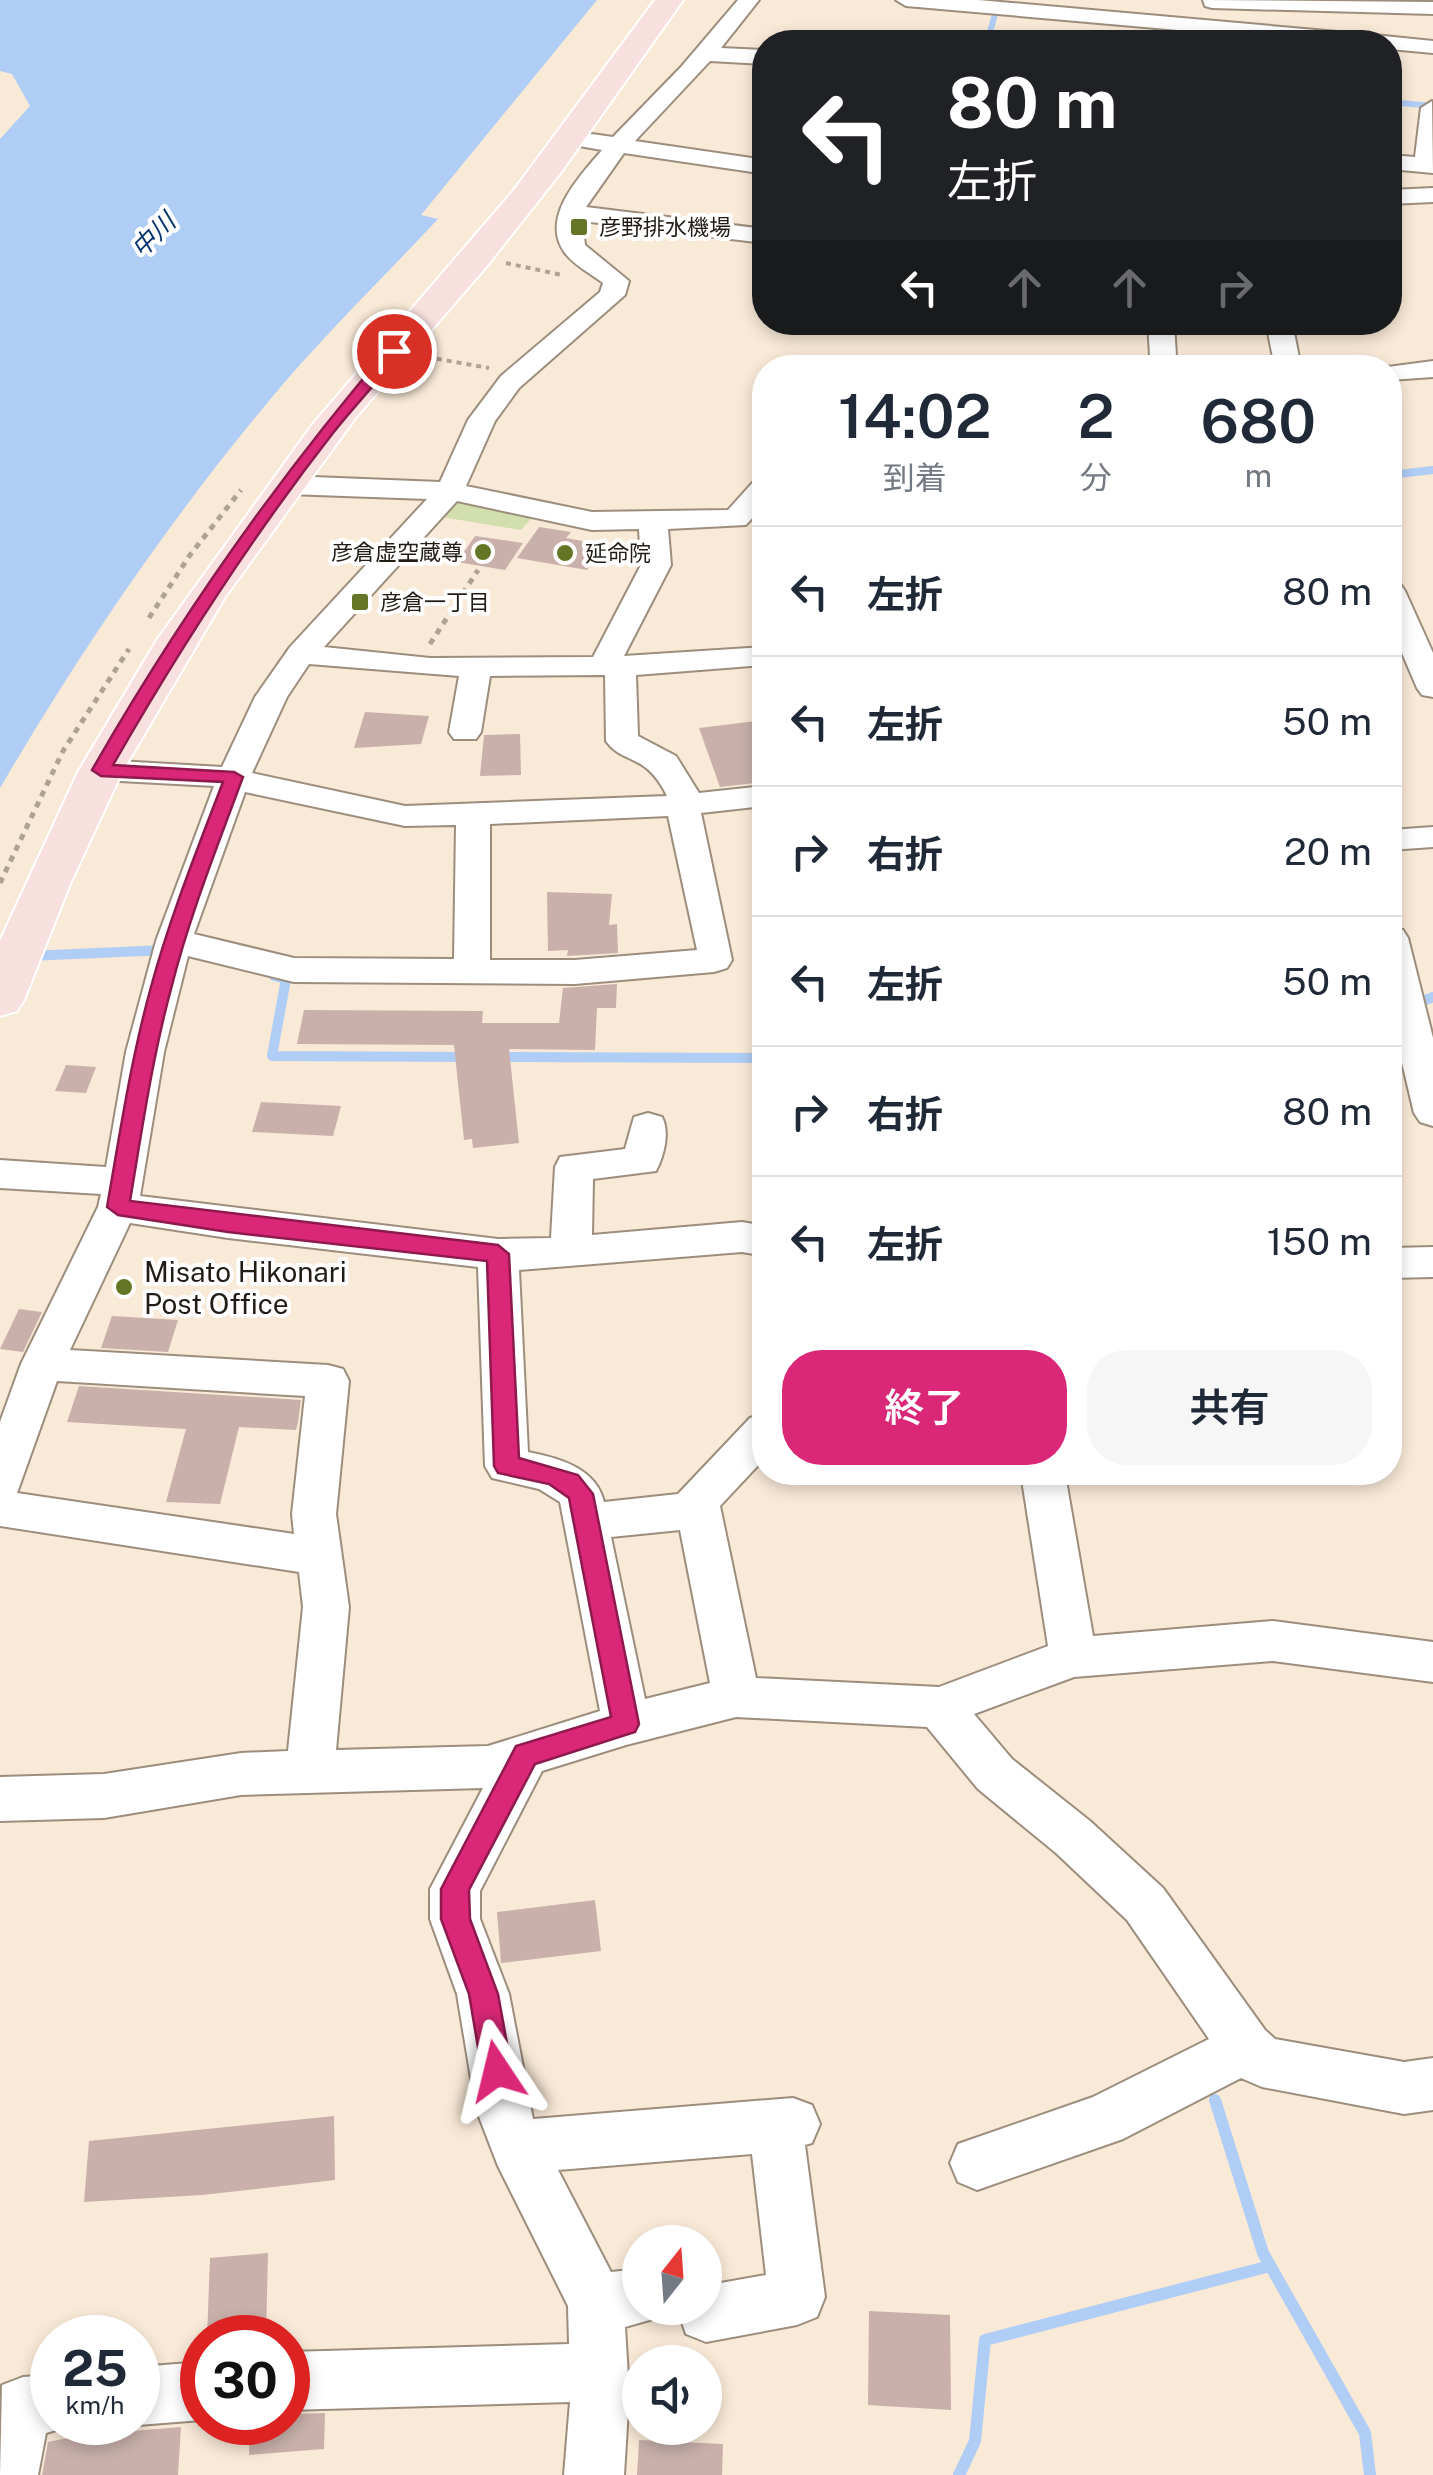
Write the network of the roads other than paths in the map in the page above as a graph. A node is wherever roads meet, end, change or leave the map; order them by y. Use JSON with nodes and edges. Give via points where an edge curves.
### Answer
{"nodes":[{"id":1,"x":669,"y":0,"type":"edge"},
{"id":2,"x":749,"y":0,"type":"edge"},
{"id":3,"x":906,"y":0,"type":"edge"},
{"id":4,"x":1177,"y":1,"type":"edge"},
{"id":5,"x":991,"y":4,"type":"edge"},
{"id":6,"x":1433,"y":8,"type":"edge"},
{"id":7,"x":1191,"y":25,"type":"junction"},
{"id":8,"x":1196,"y":30,"type":"edge"},
{"id":9,"x":1245,"y":30,"type":"edge"},
{"id":10,"x":1402,"y":44,"type":"edge"},
{"id":11,"x":1433,"y":46,"type":"edge"},
{"id":12,"x":703,"y":54,"type":"junction"},
{"id":13,"x":752,"y":56,"type":"edge"},
{"id":14,"x":1432,"y":108,"type":"edge"},
{"id":15,"x":570,"y":138,"type":"junction"},
{"id":16,"x":617,"y":145,"type":"junction"},
{"id":17,"x":1402,"y":163,"type":"edge"},
{"id":18,"x":752,"y":165,"type":"edge"},
{"id":19,"x":1430,"y":165,"type":"edge"},
{"id":20,"x":1433,"y":195,"type":"edge"},
{"id":21,"x":1402,"y":196,"type":"edge"},
{"id":22,"x":574,"y":213,"type":"junction"},
{"id":23,"x":752,"y":234,"type":"edge"},
{"id":24,"x":1433,"y":369,"type":"edge"},
{"id":25,"x":1402,"y":371,"type":"edge"},
{"id":26,"x":288,"y":484,"type":"junction"},
{"id":27,"x":450,"y":491,"type":"junction"},
{"id":28,"x":752,"y":501,"type":"edge"},
{"id":29,"x":654,"y":521,"type":"junction"},
{"id":30,"x":1402,"y":598,"type":"edge"},
{"id":31,"x":1433,"y":598,"type":"edge"},
{"id":32,"x":1402,"y":620,"type":"edge"},
{"id":33,"x":302,"y":654,"type":"junction"},
{"id":34,"x":752,"y":659,"type":"edge"},
{"id":35,"x":476,"y":666,"type":"junction"},
{"id":36,"x":612,"y":666,"type":"junction"},
{"id":37,"x":1433,"y":688,"type":"edge"},
{"id":38,"x":465,"y":732,"type":"dead end"},
{"id":39,"x":101,"y":770,"type":"junction"},
{"id":40,"x":234,"y":778,"type":"junction"},
{"id":41,"x":752,"y":798,"type":"edge"},
{"id":42,"x":686,"y":806,"type":"junction"},
{"id":43,"x":472,"y":814,"type":"junction"},
{"id":44,"x":1433,"y":837,"type":"edge"},
{"id":45,"x":1402,"y":839,"type":"edge"},
{"id":46,"x":174,"y":941,"type":"junction"},
{"id":47,"x":472,"y":973,"type":"junction"},
{"id":48,"x":1402,"y":987,"type":"edge"},
{"id":49,"x":0,"y":1000,"type":"edge"},
{"id":50,"x":1433,"y":1113,"type":"edge"},
{"id":51,"x":648,"y":1126,"type":"dead end"},
{"id":52,"x":0,"y":1174,"type":"edge"},
{"id":53,"x":121,"y":1194,"type":"junction"},
{"id":54,"x":752,"y":1239,"type":"edge"},
{"id":55,"x":572,"y":1251,"type":"junction"},
{"id":56,"x":498,"y":1254,"type":"junction"},
{"id":57,"x":1433,"y":1262,"type":"edge"},
{"id":58,"x":1402,"y":1263,"type":"edge"},
{"id":59,"x":42,"y":1364,"type":"junction"},
{"id":60,"x":752,"y":1442,"type":"edge"},
{"id":61,"x":0,"y":1483,"type":"edge"},
{"id":62,"x":1045,"y":1485,"type":"edge"},
{"id":63,"x":0,"y":1508,"type":"edge"},
{"id":64,"x":699,"y":1510,"type":"junction"},
{"id":65,"x":586,"y":1522,"type":"junction"},
{"id":66,"x":318,"y":1556,"type":"junction"},
{"id":67,"x":1073,"y":1656,"type":"junction"},
{"id":68,"x":1433,"y":1662,"type":"edge"},
{"id":69,"x":736,"y":1697,"type":"junction"},
{"id":70,"x":939,"y":1707,"type":"junction"},
{"id":71,"x":626,"y":1724,"type":"junction"},
{"id":72,"x":526,"y":1755,"type":"junction"},
{"id":73,"x":310,"y":1772,"type":"junction"},
{"id":74,"x":0,"y":1800,"type":"edge"},
{"id":75,"x":1246,"y":2048,"type":"junction"},
{"id":76,"x":1433,"y":2084,"type":"edge"},
{"id":77,"x":517,"y":2147,"type":"junction"},
{"id":78,"x":977,"y":2163,"type":"dead end"},
{"id":79,"x":618,"y":2299,"type":"edge"},
{"id":80,"x":722,"y":2311,"type":"edge"},
{"id":81,"x":600,"y":2372,"type":"junction"},
{"id":82,"x":310,"y":2380,"type":"edge"},
{"id":83,"x":30,"y":2405,"type":"edge"},
{"id":84,"x":8,"y":2475,"type":"edge"},
{"id":85,"x":594,"y":2475,"type":"edge"}],
"edges":[{"from":1,"to":15,"type":"main road"},
{"from":2,"to":12,"type":"street"},
{"from":3,"to":5,"type":"street"},
{"from":4,"to":6,"type":"street"},
{"from":4,"to":7,"type":"street"},
{"from":5,"to":7,"type":"street"},
{"from":7,"to":8,"type":"street"},
{"from":7,"to":9,"type":"street"},
{"from":10,"to":11,"type":"street"},
{"from":12,"to":13,"type":"street"},
{"from":12,"to":16,"type":"street"},
{"from":14,"to":19,"type":"street"},
{"from":15,"to":16,"type":"street"},
{"from":15,"to":26,"type":"main road"},
{"from":16,"to":18,"type":"street"},
{"from":16,"to":22,"type":"street"},
{"from":17,"to":19,"type":"street"},
{"from":20,"to":21,"type":"street"},
{"from":22,"to":23,"type":"street"},
{"from":22,"to":27,"type":"street","via":[[570,239],[577,252],[616,280],[612,295],[520,374],[482,420]]},
{"from":24,"to":25,"type":"street"},
{"from":26,"to":27,"type":"street"},
{"from":26,"to":39,"type":"main road","via":[[172,650]]},
{"from":27,"to":29,"type":"street","via":[[577,520]]},
{"from":27,"to":33,"type":"street"},
{"from":28,"to":29,"type":"street","via":[[736,520]]},
{"from":29,"to":36,"type":"street","via":[[656,564]]},
{"from":30,"to":31,"type":"street"},
{"from":32,"to":37,"type":"street"},
{"from":33,"to":35,"type":"street"},
{"from":33,"to":40,"type":"street","via":[[271,698]]},
{"from":34,"to":36,"type":"street"},
{"from":35,"to":36,"type":"street"},
{"from":35,"to":38,"type":"street"},
{"from":36,"to":42,"type":"street","via":[[622,741],[658,754]]},
{"from":39,"to":40,"type":"street"},
{"from":39,"to":49,"type":"main road"},
{"from":40,"to":43,"type":"street","via":[[406,816]]},
{"from":40,"to":46,"type":"street"},
{"from":41,"to":42,"type":"street"},
{"from":42,"to":43,"type":"street"},
{"from":42,"to":47,"type":"street","via":[[714,960]]},
{"from":43,"to":47,"type":"street"},
{"from":44,"to":45,"type":"street"},
{"from":46,"to":47,"type":"street","via":[[294,970]]},
{"from":46,"to":53,"type":"street","via":[[144,1052]]},
{"from":48,"to":50,"type":"street"},
{"from":51,"to":55,"type":"street","via":[[642,1161],[574,1168]]},
{"from":52,"to":53,"type":"street"},
{"from":53,"to":56,"type":"street","via":[[228,1224]]},
{"from":53,"to":59,"type":"street"},
{"from":54,"to":55,"type":"street"},
{"from":55,"to":56,"type":"street"},
{"from":56,"to":65,"type":"street","via":[[507,1466],[570,1482]]},
{"from":57,"to":58,"type":"street"},
{"from":59,"to":61,"type":"street"},
{"from":59,"to":66,"type":"street","via":[[328,1381],[314,1514]]},
{"from":60,"to":64,"type":"street","via":[[697,1501]]},
{"from":62,"to":67,"type":"street"},
{"from":63,"to":66,"type":"street"},
{"from":64,"to":65,"type":"street"},
{"from":64,"to":69,"type":"street"},
{"from":65,"to":71,"type":"street"},
{"from":66,"to":73,"type":"street","via":[[326,1607]]},
{"from":67,"to":68,"type":"street","via":[[1273,1641]]},
{"from":67,"to":70,"type":"street"},
{"from":69,"to":70,"type":"street"},
{"from":69,"to":71,"type":"street"},
{"from":70,"to":75,"type":"street","via":[[995,1774],[1145,1904]]},
{"from":71,"to":72,"type":"street"},
{"from":72,"to":73,"type":"street","via":[[488,1766]]},
{"from":72,"to":77,"type":"street","via":[[455,1889],[455,1919],[484,1994]]},
{"from":73,"to":74,"type":"street","via":[[241,1774],[104,1796]]},
{"from":75,"to":76,"type":"street","via":[[1262,2062],[1404,2088]]},
{"from":75,"to":78,"type":"street","via":[[1104,2120]]},
{"from":77,"to":79,"type":"street"},
{"from":77,"to":80,"type":"street","via":[[785,2124],[797,2297]]},
{"from":79,"to":81,"type":"street"},
{"from":81,"to":82,"type":"street"},
{"from":81,"to":85,"type":"street"},
{"from":83,"to":84,"type":"street","via":[[22,2406]]}]}
